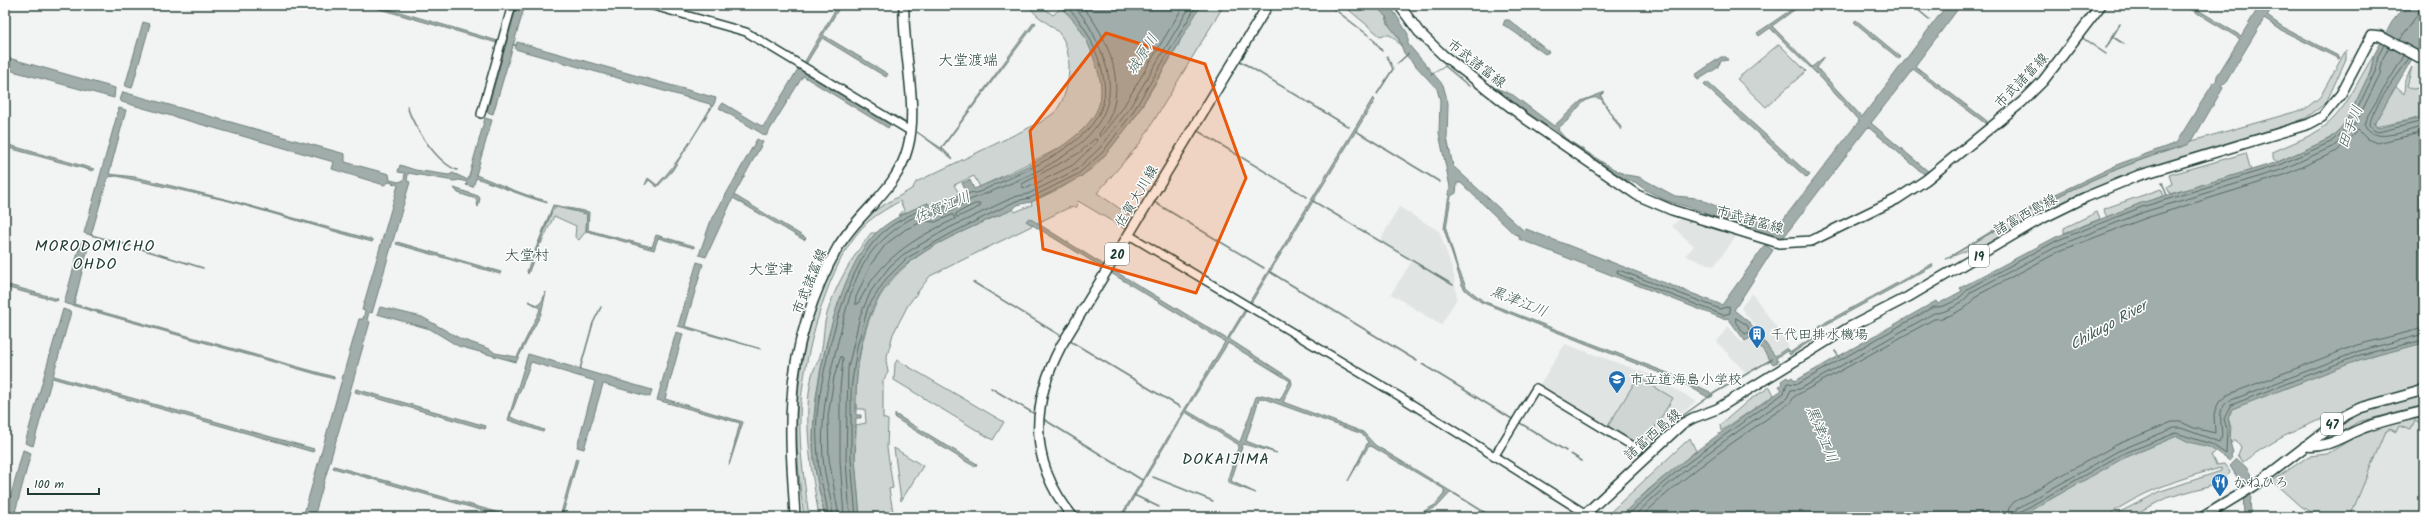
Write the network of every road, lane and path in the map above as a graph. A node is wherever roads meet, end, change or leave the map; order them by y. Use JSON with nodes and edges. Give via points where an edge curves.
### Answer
{"nodes":[{"id":1,"x":512,"y":5,"type":"edge"},
{"id":2,"x":650,"y":5,"type":"edge"},
{"id":3,"x":904,"y":5,"type":"edge"},
{"id":4,"x":1268,"y":5,"type":"edge"},
{"id":5,"x":1399,"y":5,"type":"edge"},
{"id":6,"x":2101,"y":5,"type":"edge"},
{"id":7,"x":2421,"y":58,"type":"edge"},
{"id":8,"x":481,"y":114,"type":"dead end"},
{"id":9,"x":910,"y":132,"type":"junction"},
{"id":10,"x":1129,"y":235,"type":"junction"},
{"id":11,"x":2424,"y":390,"type":"edge"},
{"id":12,"x":2424,"y":411,"type":"edge"},
{"id":13,"x":2305,"y":446,"type":"junction"},
{"id":14,"x":1639,"y":450,"type":"dead end"},
{"id":15,"x":1494,"y":457,"type":"junction"},
{"id":16,"x":1584,"y":515,"type":"edge"},
{"id":17,"x":795,"y":517,"type":"edge"},
{"id":18,"x":1073,"y":517,"type":"edge"},
{"id":19,"x":2203,"y":517,"type":"edge"}],
"edges":[{"from":1,"to":8,"type":"street"},
{"from":2,"to":9,"type":"street","via":[[746,32]]},
{"from":3,"to":9,"type":"main road","name":"市武諸富線"},
{"from":4,"to":10,"type":"main road","name":"佐賀大川線","number":"20"},
{"from":5,"to":6,"type":"main road","name":"市武諸富線","via":[[1419,32],[1443,55],[1526,120],[1637,195],[1779,244],[1811,241],[1897,199],[1926,180],[2022,102],[2047,76]]},
{"from":7,"to":16,"type":"main road","name":"諸富西島線","number":"19","via":[[2373,34],[2369,37],[2341,94],[2322,116],[2291,131],[2137,176],[2037,221],[1908,297],[1848,328],[1717,409],[1682,424]]},
{"from":9,"to":17,"type":"main road","name":"市武諸富線","via":[[897,175],[888,189],[851,229],[828,268],[801,343],[792,398]]},
{"from":10,"to":15,"type":"street","via":[[1399,396]]},
{"from":10,"to":18,"type":"main road","name":"佐賀大川線","number":"20","via":[[1061,346],[1049,370],[1039,403],[1039,447],[1044,468],[1060,502]]},
{"from":11,"to":13,"type":"main road","number":"47","via":[[2360,408],[2332,424]]},
{"from":12,"to":13,"type":"main road","number":"47","via":[[2354,431],[2327,446]]},
{"from":13,"to":19,"type":"main road","number":"47","via":[[2232,502]]},
{"from":14,"to":15,"type":"street","via":[[1536,388]]},
{"from":15,"to":16,"type":"street"}]}
